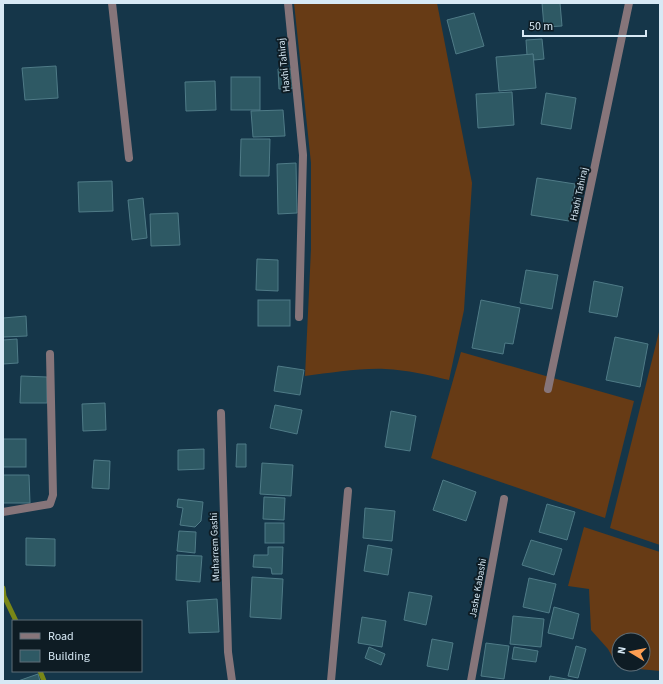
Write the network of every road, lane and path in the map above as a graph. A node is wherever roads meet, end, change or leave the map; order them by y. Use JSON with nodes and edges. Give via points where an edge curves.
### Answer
{"nodes":[{"id":1,"x":112,"y":3,"type":"edge"},
{"id":2,"x":288,"y":3,"type":"edge"},
{"id":3,"x":629,"y":3,"type":"edge"},
{"id":4,"x":129,"y":158,"type":"dead end"},
{"id":5,"x":299,"y":317,"type":"dead end"},
{"id":6,"x":50,"y":354,"type":"dead end"},
{"id":7,"x":548,"y":389,"type":"dead end"},
{"id":8,"x":221,"y":413,"type":"dead end"},
{"id":9,"x":348,"y":491,"type":"dead end"},
{"id":10,"x":504,"y":499,"type":"dead end"},
{"id":11,"x":3,"y":512,"type":"edge"},
{"id":12,"x":232,"y":681,"type":"edge"},
{"id":13,"x":331,"y":681,"type":"edge"},
{"id":14,"x":472,"y":681,"type":"edge"}],
"edges":[{"from":1,"to":4,"type":"street"},
{"from":2,"to":5,"type":"street","name":"Haxhi Tahiraj","via":[[303,155]]},
{"from":3,"to":7,"type":"street","name":"Haxhi Tahiraj"},
{"from":6,"to":11,"type":"street","via":[[52,499],[50,504],[40,507]]},
{"from":8,"to":12,"type":"street","name":"Muharrem Gashi","via":[[228,652]]},
{"from":9,"to":13,"type":"street"},
{"from":10,"to":14,"type":"street","name":"Jashe Kabashi"}]}
